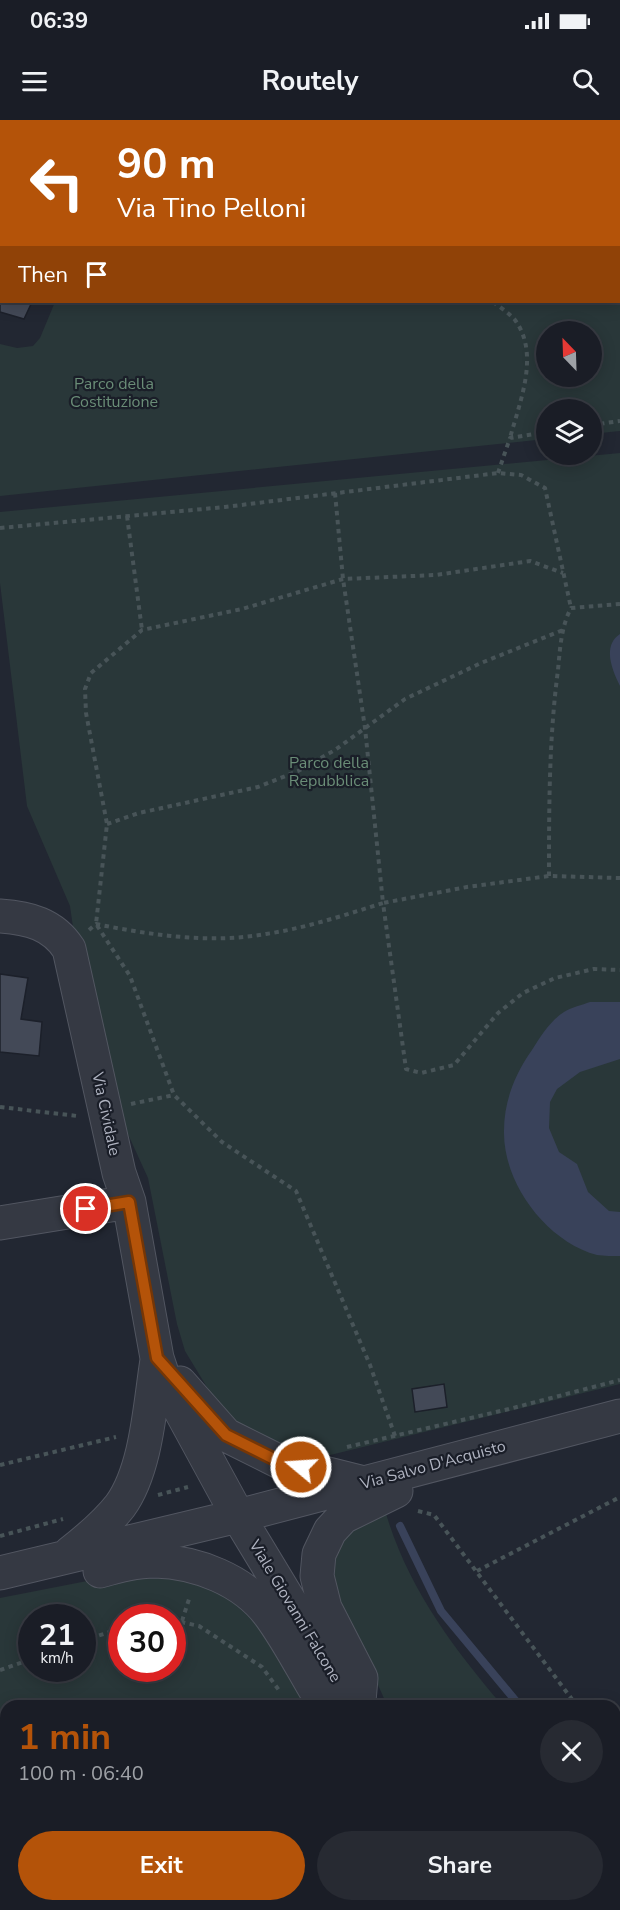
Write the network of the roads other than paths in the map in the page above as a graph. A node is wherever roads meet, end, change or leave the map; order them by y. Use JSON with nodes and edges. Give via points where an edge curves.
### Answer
{"nodes":[{"id":1,"x":0,"y":916,"type":"edge"},
{"id":2,"x":129,"y":1202,"type":"junction"},
{"id":3,"x":0,"y":1222,"type":"edge"},
{"id":4,"x":157,"y":1358,"type":"junction"},
{"id":5,"x":620,"y":1416,"type":"edge"},
{"id":6,"x":506,"y":1446,"type":"junction"},
{"id":7,"x":365,"y":1483,"type":"junction"},
{"id":8,"x":238,"y":1516,"type":"junction"},
{"id":9,"x":56,"y":1560,"type":"junction"},
{"id":10,"x":0,"y":1573,"type":"edge"},
{"id":11,"x":320,"y":1700,"type":"edge"},
{"id":12,"x":349,"y":1700,"type":"edge"},
{"id":13,"x":359,"y":1700,"type":"edge"}],
"edges":[{"from":1,"to":2,"type":"street","name":"Via Cividale","via":[[46,926],[69,949],[118,1173]]},
{"from":2,"to":3,"type":"street"},
{"from":2,"to":4,"type":"street","name":"Via Cividale"},
{"from":4,"to":7,"type":"street","via":[[226,1435],[280,1462]]},
{"from":4,"to":8,"type":"street","name":"Via Cividale","via":[[165,1382]]},
{"from":4,"to":9,"type":"street","name":"Via Cividale","via":[[134,1479],[103,1526]]},
{"from":5,"to":6,"type":"street","name":"Via Salvo D'Acquisto"},
{"from":6,"to":7,"type":"street","name":"Via Salvo D'Acquisto"},
{"from":6,"to":13,"type":"street","name":"Viale Giovanni Falcone","via":[[361,1506],[330,1531],[319,1554],[317,1576],[325,1608],[361,1678]]},
{"from":7,"to":8,"type":"street","name":"Via Salvo D'Acquisto"},
{"from":8,"to":9,"type":"street","name":"Via Salvo D'Acquisto"},
{"from":8,"to":12,"type":"street","name":"Viale Giovanni Falcone"},
{"from":9,"to":10,"type":"street","name":"Via Salvo D'Acquisto"},
{"from":9,"to":11,"type":"street","name":"Viale Giovanni Falcone","via":[[82,1575],[154,1561],[190,1565],[236,1585],[268,1614]]}]}
